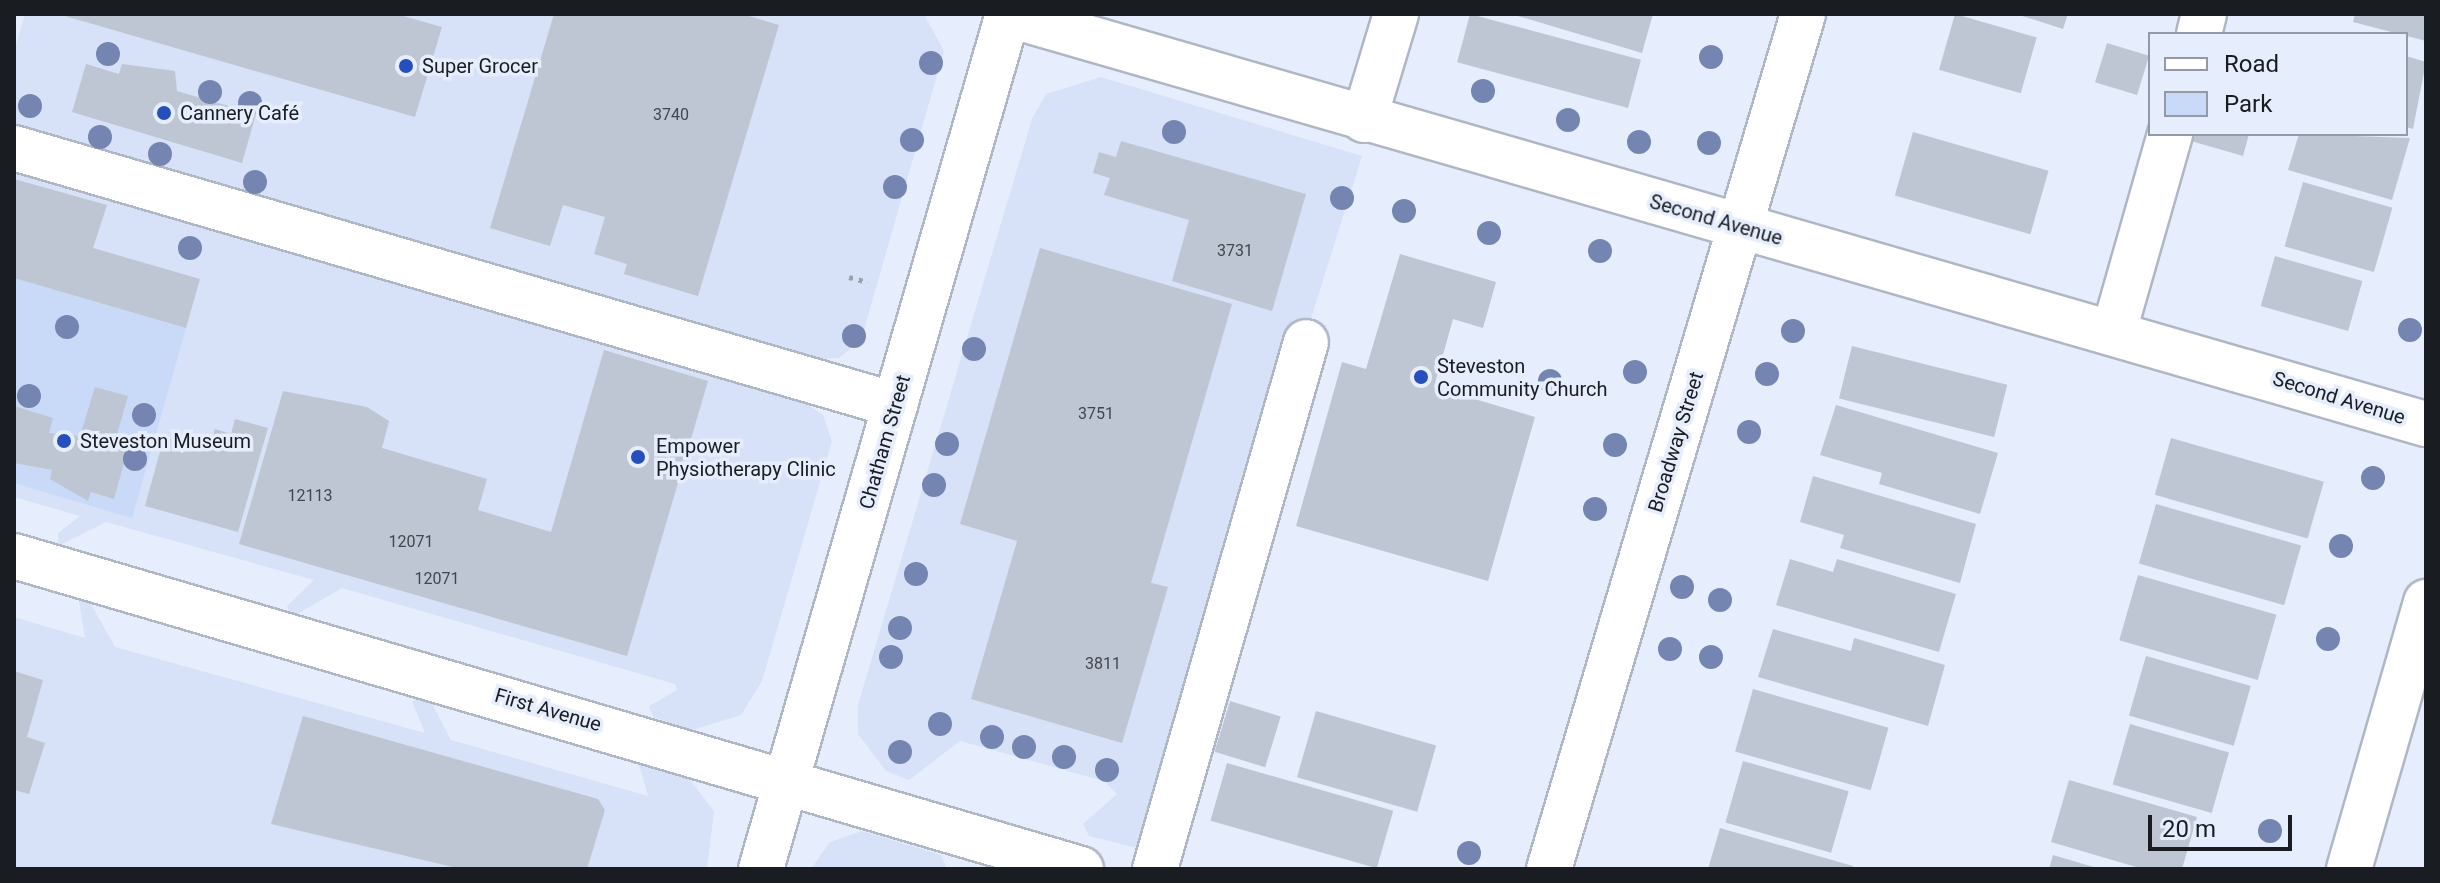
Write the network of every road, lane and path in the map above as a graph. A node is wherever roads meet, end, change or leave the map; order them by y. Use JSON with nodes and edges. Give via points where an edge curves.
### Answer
{"nodes":[{"id":1,"x":1008,"y":14,"type":"edge"},
{"id":2,"x":1396,"y":14,"type":"edge"},
{"id":3,"x":1803,"y":14,"type":"edge"},
{"id":4,"x":1364,"y":120,"type":"junction"},
{"id":5,"x":2169,"y":136,"type":"edge"},
{"id":6,"x":14,"y":148,"type":"edge"},
{"id":7,"x":1739,"y":227,"type":"junction"},
{"id":8,"x":849,"y":277,"type":"dead end"},
{"id":9,"x":868,"y":282,"type":"dead end"},
{"id":10,"x":2114,"y":331,"type":"junction"},
{"id":11,"x":1306,"y":342,"type":"dead end"},
{"id":12,"x":895,"y":405,"type":"junction"},
{"id":13,"x":2426,"y":424,"type":"edge"},
{"id":14,"x":14,"y":556,"type":"edge"},
{"id":15,"x":2426,"y":602,"type":"edge"},
{"id":16,"x":786,"y":782,"type":"junction"},
{"id":17,"x":761,"y":869,"type":"edge"},
{"id":18,"x":1081,"y":869,"type":"edge"},
{"id":19,"x":1155,"y":869,"type":"edge"},
{"id":20,"x":1549,"y":869,"type":"edge"},
{"id":21,"x":2349,"y":869,"type":"edge"}],
"edges":[{"from":1,"to":4,"type":"street","name":"Second Avenue"},
{"from":1,"to":12,"type":"street","name":"Chatham Street"},
{"from":2,"to":4,"type":"street"},
{"from":3,"to":7,"type":"street","name":"Broadway Street"},
{"from":4,"to":7,"type":"street","name":"Second Avenue"},
{"from":5,"to":10,"type":"street"},
{"from":6,"to":12,"type":"street"},
{"from":7,"to":10,"type":"street","name":"Second Avenue"},
{"from":7,"to":20,"type":"street","name":"Broadway Street"},
{"from":8,"to":9,"type":"path"},
{"from":10,"to":13,"type":"street","name":"Second Avenue"},
{"from":11,"to":19,"type":"street"},
{"from":12,"to":16,"type":"street","name":"Chatham Street"},
{"from":14,"to":16,"type":"street","name":"First Avenue"},
{"from":15,"to":21,"type":"street"},
{"from":16,"to":17,"type":"street","name":"Chatham Street"},
{"from":16,"to":18,"type":"street","name":"First Avenue"}]}
